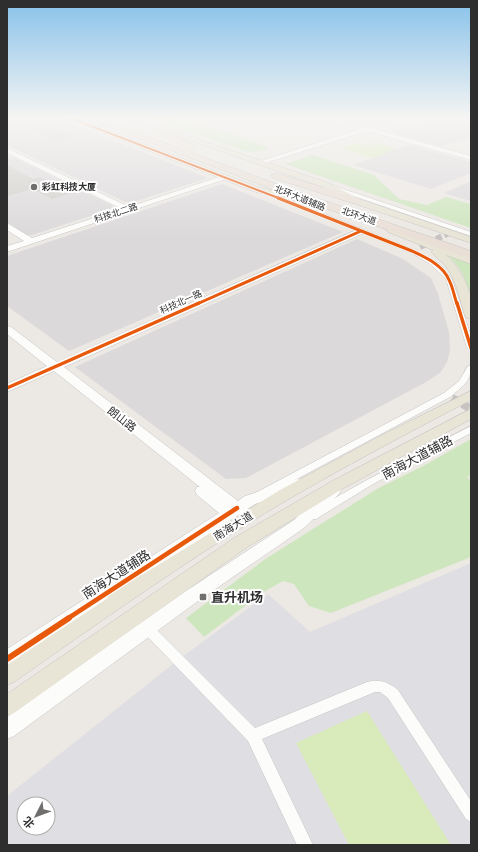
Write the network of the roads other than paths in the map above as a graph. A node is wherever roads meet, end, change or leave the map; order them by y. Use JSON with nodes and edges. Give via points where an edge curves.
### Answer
{"nodes":[{"id":1,"x":21,"y":158,"type":"edge"},
{"id":2,"x":172,"y":158,"type":"edge"},
{"id":3,"x":199,"y":158,"type":"edge"},
{"id":4,"x":221,"y":158,"type":"edge"},
{"id":5,"x":244,"y":158,"type":"edge"},
{"id":6,"x":276,"y":158,"type":"edge"},
{"id":7,"x":234,"y":162,"type":"junction"},
{"id":8,"x":260,"y":163,"type":"junction"},
{"id":9,"x":225,"y":178,"type":"junction"},
{"id":10,"x":326,"y":185,"type":"junction"},
{"id":11,"x":259,"y":190,"type":"junction"},
{"id":12,"x":356,"y":201,"type":"junction"},
{"id":13,"x":326,"y":204,"type":"junction"},
{"id":14,"x":128,"y":209,"type":"junction"},
{"id":15,"x":359,"y":216,"type":"junction"},
{"id":16,"x":7,"y":226,"type":"edge"},
{"id":17,"x":361,"y":231,"type":"junction"},
{"id":18,"x":471,"y":234,"type":"edge"},
{"id":19,"x":471,"y":239,"type":"edge"},
{"id":20,"x":31,"y":241,"type":"junction"},
{"id":21,"x":418,"y":244,"type":"junction"},
{"id":22,"x":471,"y":248,"type":"edge"},
{"id":23,"x":7,"y":249,"type":"edge"},
{"id":24,"x":412,"y":251,"type":"junction"},
{"id":25,"x":471,"y":255,"type":"edge"},
{"id":26,"x":471,"y":261,"type":"edge"},
{"id":27,"x":471,"y":316,"type":"edge"},
{"id":28,"x":7,"y":329,"type":"edge"},
{"id":29,"x":7,"y":338,"type":"edge"},
{"id":30,"x":471,"y":348,"type":"edge"},
{"id":31,"x":52,"y":368,"type":"junction"},
{"id":32,"x":471,"y":368,"type":"edge"},
{"id":33,"x":471,"y":386,"type":"edge"},
{"id":34,"x":7,"y":388,"type":"edge"},
{"id":35,"x":471,"y":395,"type":"edge"},
{"id":36,"x":471,"y":414,"type":"edge"},
{"id":37,"x":425,"y":419,"type":"junction"},
{"id":38,"x":471,"y":429,"type":"edge"},
{"id":39,"x":316,"y":478,"type":"junction"},
{"id":40,"x":339,"y":484,"type":"junction"},
{"id":41,"x":239,"y":507,"type":"junction"},
{"id":42,"x":299,"y":524,"type":"junction"},
{"id":43,"x":134,"y":574,"type":"junction"},
{"id":44,"x":106,"y":609,"type":"junction"},
{"id":45,"x":147,"y":628,"type":"junction"},
{"id":46,"x":7,"y":658,"type":"edge"},
{"id":47,"x":7,"y":676,"type":"edge"},
{"id":48,"x":7,"y":706,"type":"edge"},
{"id":49,"x":7,"y":729,"type":"edge"},
{"id":50,"x":253,"y":736,"type":"junction"},
{"id":51,"x":471,"y":814,"type":"edge"},
{"id":52,"x":306,"y":845,"type":"edge"}],
"edges":[{"from":1,"to":14,"type":"street"},
{"from":2,"to":9,"type":"main road","name":"北环大道辅路"},
{"from":3,"to":13,"type":"highway","name":"北环大道"},
{"from":4,"to":7,"type":"highway","name":"北环大道"},
{"from":5,"to":8,"type":"main road","name":"北环大道辅路"},
{"from":6,"to":8,"type":"street"},
{"from":7,"to":12,"type":"highway"},
{"from":7,"to":22,"type":"highway","name":"北环大道"},
{"from":8,"to":10,"type":"main road","name":"北环大道辅路"},
{"from":9,"to":11,"type":"main road","name":"北环大道辅路"},
{"from":9,"to":14,"type":"street","name":"科技北二路"},
{"from":10,"to":12,"type":"main road","name":"北环大道辅路"},
{"from":10,"to":18,"type":"street"},
{"from":11,"to":13,"type":"main road"},
{"from":11,"to":17,"type":"street","name":"北环大道辅路"},
{"from":12,"to":19,"type":"main road","name":"北环大道辅路"},
{"from":13,"to":15,"type":"highway","name":"北环大道"},
{"from":14,"to":20,"type":"street","name":"科技北二路"},
{"from":15,"to":21,"type":"main road"},
{"from":15,"to":25,"type":"highway","name":"北环大道"},
{"from":16,"to":20,"type":"street"},
{"from":17,"to":24,"type":"street","name":"北环大道辅路"},
{"from":17,"to":31,"type":"street","name":"科技北一路"},
{"from":20,"to":23,"type":"street","name":"科技北二路"},
{"from":21,"to":24,"type":"street"},
{"from":21,"to":26,"type":"main road"},
{"from":21,"to":27,"type":"main road","via":[[440,254],[451,264],[459,278]]},
{"from":24,"to":30,"type":"street","name":"北环大道辅路","via":[[446,273]]},
{"from":28,"to":31,"type":"street","name":"朗山路"},
{"from":29,"to":31,"type":"street","name":"朗山路"},
{"from":31,"to":34,"type":"street","name":"科技北一路"},
{"from":31,"to":41,"type":"street","name":"朗山路"},
{"from":32,"to":41,"type":"street","via":[[449,396],[345,448]]},
{"from":33,"to":37,"type":"main road"},
{"from":35,"to":37,"type":"main road","name":"南海大道"},
{"from":36,"to":40,"type":"main road","name":"南海大道"},
{"from":37,"to":39,"type":"main road","name":"南海大道"},
{"from":38,"to":42,"type":"street","name":"南海大道辅路"},
{"from":39,"to":41,"type":"street","name":"南海大道辅路"},
{"from":39,"to":44,"type":"main road","name":"南海大道","via":[[219,535]]},
{"from":40,"to":42,"type":"street","name":"南海大道"},
{"from":40,"to":48,"type":"main road","name":"南海大道","via":[[198,571]]},
{"from":41,"to":43,"type":"street","name":"南海大道辅路"},
{"from":42,"to":45,"type":"street","name":"南海大道辅路"},
{"from":43,"to":44,"type":"main road"},
{"from":43,"to":46,"type":"street","name":"南海大道辅路"},
{"from":44,"to":47,"type":"main road","name":"南海大道"},
{"from":45,"to":49,"type":"street","name":"南海大道辅路"},
{"from":45,"to":50,"type":"street"},
{"from":50,"to":51,"type":"street","via":[[367,688],[376,685],[386,688],[393,694]]},
{"from":50,"to":52,"type":"street"}]}
